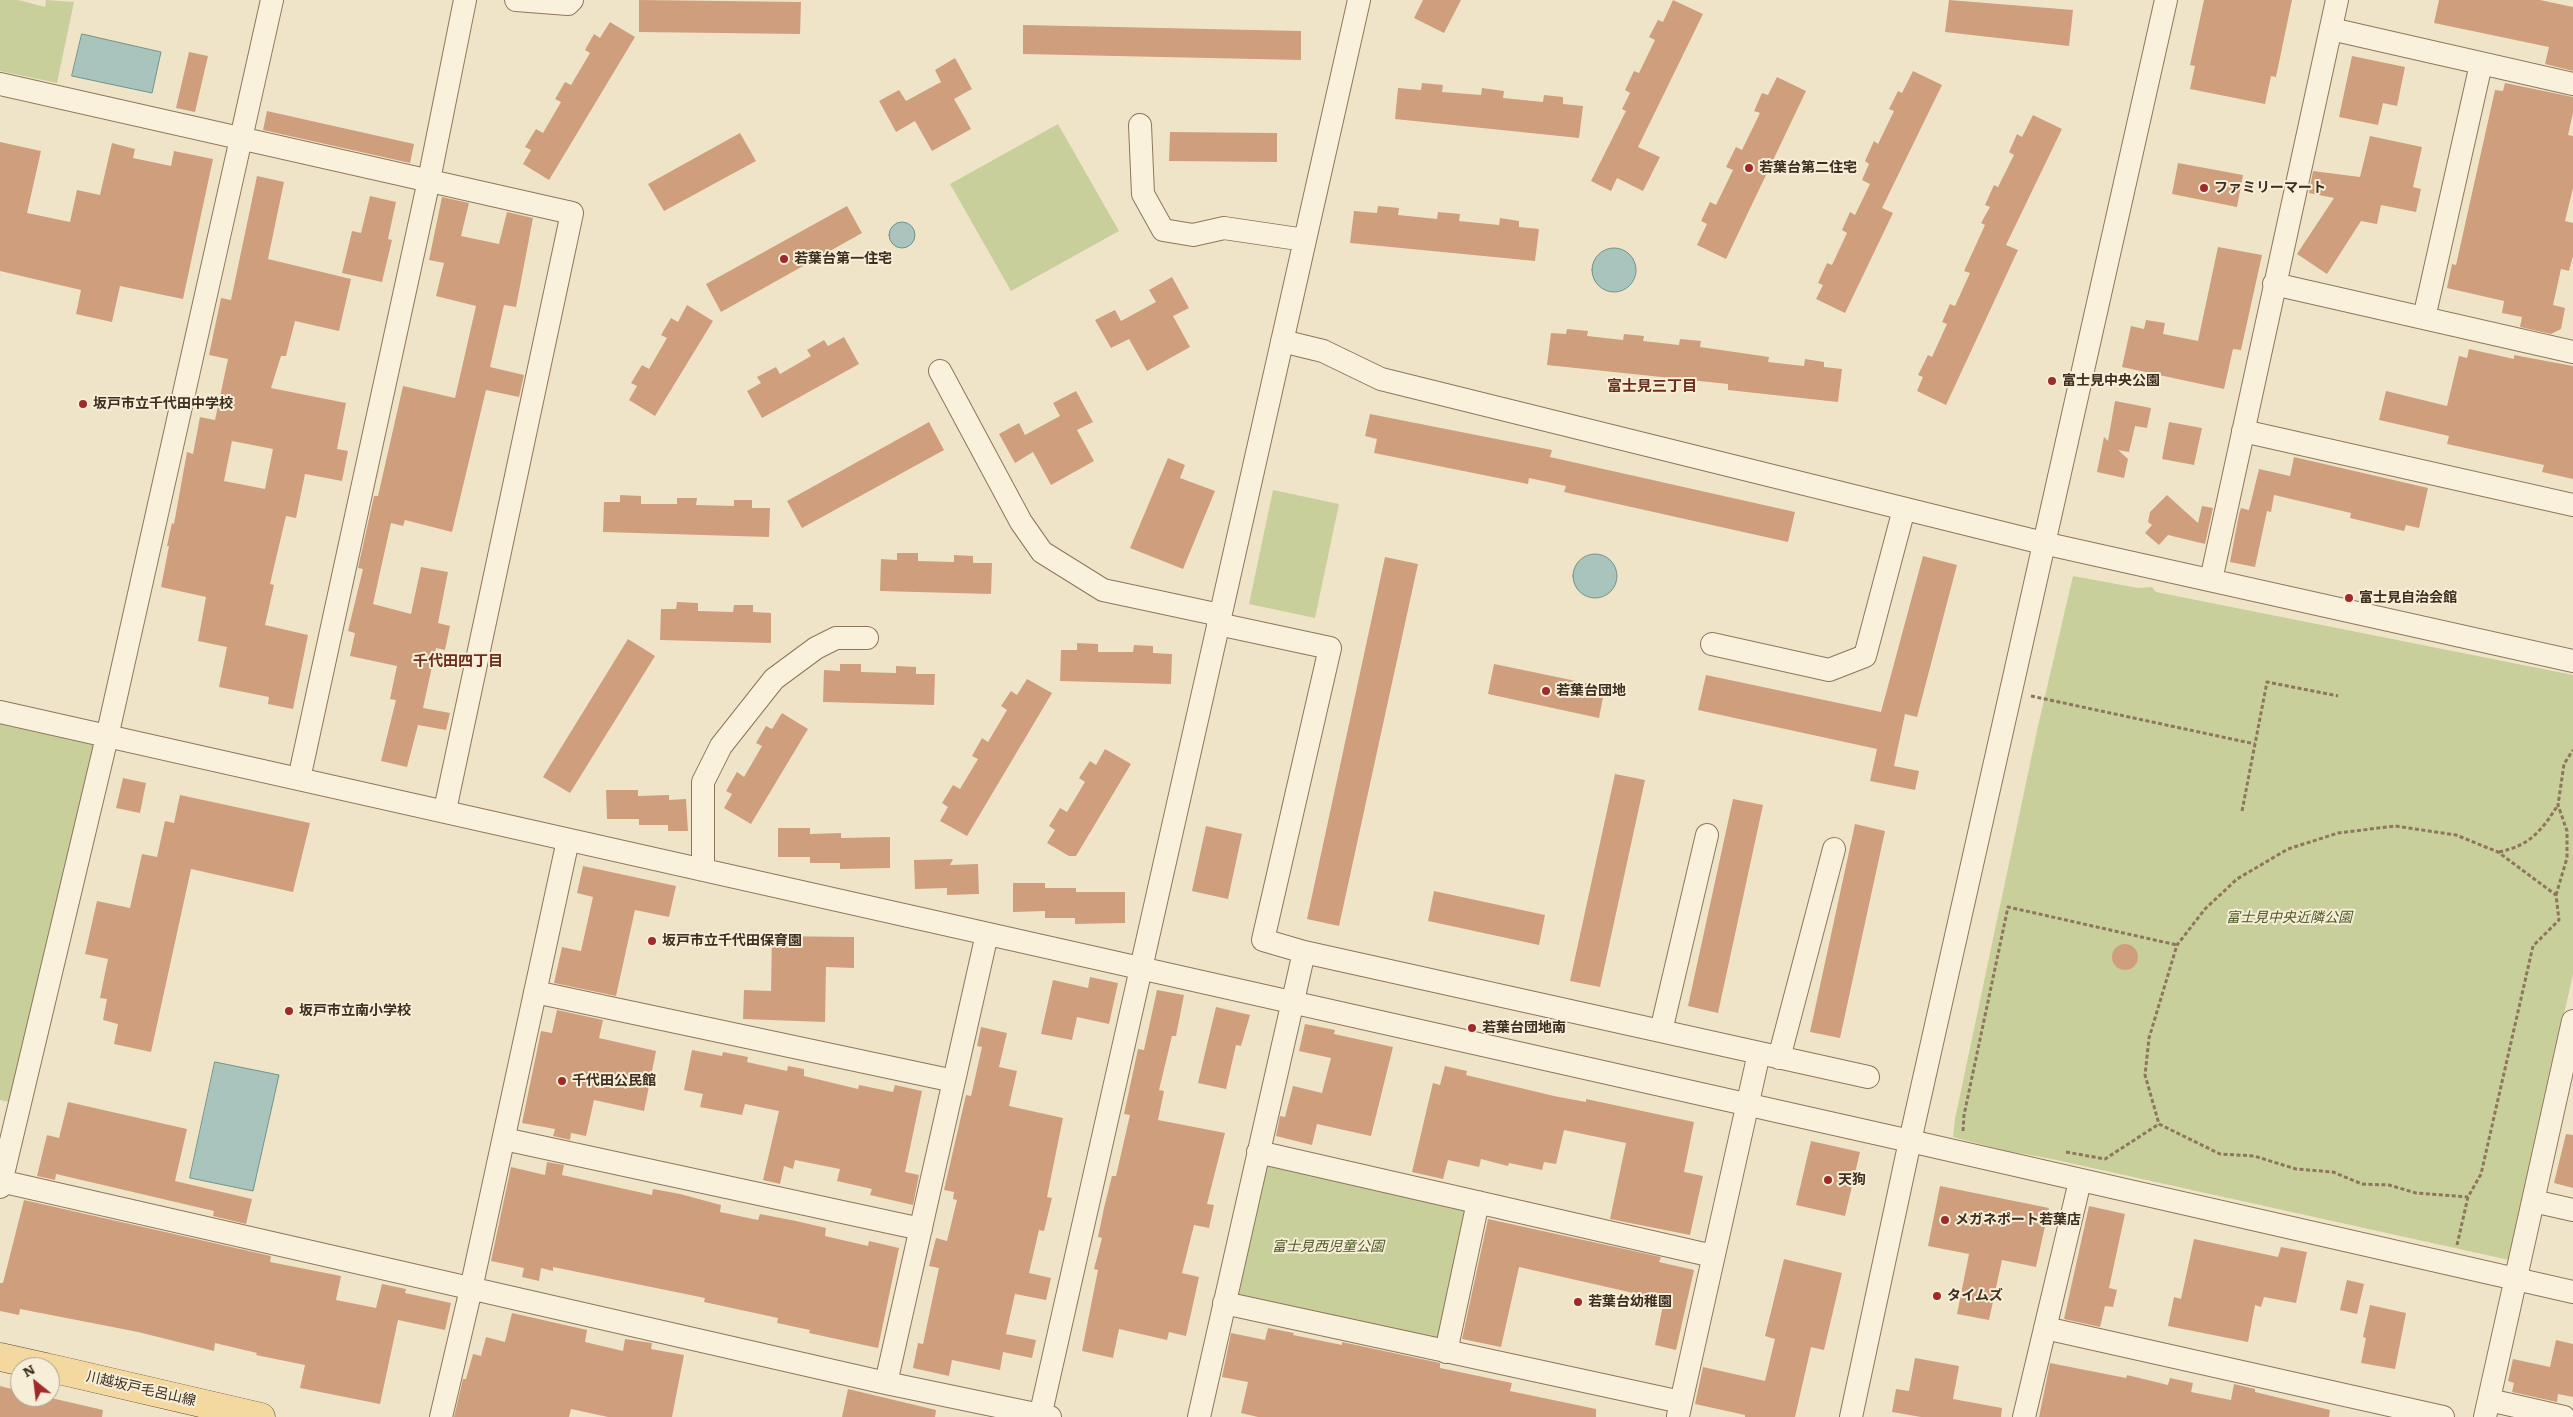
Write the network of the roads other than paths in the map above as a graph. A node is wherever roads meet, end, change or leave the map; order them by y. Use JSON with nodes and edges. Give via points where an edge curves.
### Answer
{"nodes":[{"id":1,"x":272,"y":0,"type":"edge"},
{"id":2,"x":465,"y":0,"type":"edge"},
{"id":3,"x":516,"y":0,"type":"edge"},
{"id":4,"x":572,"y":0,"type":"edge"},
{"id":5,"x":1359,"y":0,"type":"edge"},
{"id":6,"x":2166,"y":0,"type":"edge"},
{"id":7,"x":2337,"y":0,"type":"edge"},
{"id":8,"x":2332,"y":29,"type":"junction"},
{"id":9,"x":2481,"y":64,"type":"junction"},
{"id":10,"x":0,"y":84,"type":"edge"},
{"id":11,"x":2573,"y":84,"type":"edge"},
{"id":12,"x":1140,"y":125,"type":"dead end"},
{"id":13,"x":241,"y":138,"type":"junction"},
{"id":14,"x":429,"y":180,"type":"junction"},
{"id":15,"x":1305,"y":240,"type":"junction"},
{"id":16,"x":2274,"y":284,"type":"junction"},
{"id":17,"x":2424,"y":318,"type":"junction"},
{"id":18,"x":1282,"y":341,"type":"junction"},
{"id":19,"x":2572,"y":349,"type":"edge"},
{"id":20,"x":940,"y":371,"type":"dead end"},
{"id":21,"x":2243,"y":431,"type":"junction"},
{"id":22,"x":2573,"y":505,"type":"edge"},
{"id":23,"x":1904,"y":509,"type":"junction"},
{"id":24,"x":2043,"y":543,"type":"junction"},
{"id":25,"x":2211,"y":580,"type":"junction"},
{"id":26,"x":1219,"y":619,"type":"junction"},
{"id":27,"x":867,"y":638,"type":"dead end"},
{"id":28,"x":1712,"y":644,"type":"dead end"},
{"id":29,"x":2573,"y":661,"type":"edge"},
{"id":30,"x":0,"y":712,"type":"edge"},
{"id":31,"x":107,"y":737,"type":"junction"},
{"id":32,"x":299,"y":779,"type":"junction"},
{"id":33,"x":444,"y":810,"type":"junction"},
{"id":34,"x":1707,"y":835,"type":"dead end"},
{"id":35,"x":568,"y":840,"type":"junction"},
{"id":36,"x":1834,"y":849,"type":"dead end"},
{"id":37,"x":703,"y":870,"type":"junction"},
{"id":38,"x":987,"y":934,"type":"junction"},
{"id":39,"x":1304,"y":952,"type":"junction"},
{"id":40,"x":1140,"y":969,"type":"junction"},
{"id":41,"x":535,"y":992,"type":"junction"},
{"id":42,"x":1292,"y":1004,"type":"junction"},
{"id":43,"x":2573,"y":1021,"type":"edge"},
{"id":44,"x":1661,"y":1031,"type":"junction"},
{"id":45,"x":1769,"y":1055,"type":"junction"},
{"id":46,"x":1868,"y":1077,"type":"dead end"},
{"id":47,"x":954,"y":1081,"type":"junction"},
{"id":48,"x":1746,"y":1104,"type":"junction"},
{"id":49,"x":504,"y":1139,"type":"junction"},
{"id":50,"x":1910,"y":1141,"type":"junction"},
{"id":51,"x":1258,"y":1152,"type":"junction"},
{"id":52,"x":2080,"y":1181,"type":"junction"},
{"id":53,"x":0,"y":1183,"type":"edge"},
{"id":54,"x":2533,"y":1201,"type":"junction"},
{"id":55,"x":1478,"y":1202,"type":"junction"},
{"id":56,"x":2573,"y":1210,"type":"edge"},
{"id":57,"x":921,"y":1229,"type":"junction"},
{"id":58,"x":1713,"y":1256,"type":"junction"},
{"id":59,"x":2516,"y":1278,"type":"junction"},
{"id":60,"x":471,"y":1289,"type":"junction"},
{"id":61,"x":2573,"y":1292,"type":"edge"},
{"id":62,"x":1224,"y":1303,"type":"junction"},
{"id":63,"x":2045,"y":1328,"type":"junction"},
{"id":64,"x":1446,"y":1352,"type":"junction"},
{"id":65,"x":60,"y":1370,"type":"edge"},
{"id":66,"x":886,"y":1383,"type":"junction"},
{"id":67,"x":2487,"y":1408,"type":"edge"},
{"id":68,"x":1679,"y":1410,"type":"edge"},
{"id":69,"x":1043,"y":1416,"type":"edge"},
{"id":70,"x":261,"y":1417,"type":"edge"},
{"id":71,"x":441,"y":1417,"type":"edge"},
{"id":72,"x":1198,"y":1417,"type":"edge"},
{"id":73,"x":1851,"y":1417,"type":"edge"},
{"id":74,"x":2024,"y":1417,"type":"edge"},
{"id":75,"x":2443,"y":1417,"type":"edge"},
{"id":76,"x":2564,"y":1417,"type":"edge"}],
"edges":[{"from":1,"to":13,"type":"street"},
{"from":2,"to":14,"type":"street"},
{"from":3,"to":4,"type":"street","via":[[568,4]]},
{"from":5,"to":15,"type":"street"},
{"from":6,"to":24,"type":"street"},
{"from":7,"to":8,"type":"street"},
{"from":8,"to":9,"type":"street"},
{"from":8,"to":16,"type":"street"},
{"from":9,"to":11,"type":"street"},
{"from":9,"to":17,"type":"street"},
{"from":10,"to":13,"type":"street"},
{"from":12,"to":15,"type":"street","via":[[1143,194],[1163,230],[1193,235],[1224,228]]},
{"from":13,"to":14,"type":"street"},
{"from":13,"to":31,"type":"street"},
{"from":14,"to":32,"type":"street"},
{"from":14,"to":33,"type":"street","via":[[572,213]]},
{"from":15,"to":18,"type":"street"},
{"from":16,"to":17,"type":"street"},
{"from":16,"to":21,"type":"street"},
{"from":17,"to":19,"type":"street"},
{"from":18,"to":23,"type":"street","via":[[1323,351],[1382,379]]},
{"from":18,"to":26,"type":"street"},
{"from":20,"to":26,"type":"street","via":[[1021,522],[1042,552],[1103,590]]},
{"from":21,"to":22,"type":"street"},
{"from":21,"to":25,"type":"street"},
{"from":23,"to":24,"type":"street"},
{"from":23,"to":28,"type":"street","via":[[1865,656],[1829,670]]},
{"from":24,"to":25,"type":"street"},
{"from":24,"to":50,"type":"street"},
{"from":25,"to":29,"type":"street"},
{"from":26,"to":39,"type":"street","via":[[1330,648],[1263,940]]},
{"from":26,"to":40,"type":"street"},
{"from":27,"to":37,"type":"street","via":[[836,638],[809,653],[774,679],[721,746],[703,782]]},
{"from":30,"to":31,"type":"street"},
{"from":31,"to":32,"type":"street"},
{"from":31,"to":53,"type":"street"},
{"from":32,"to":33,"type":"street"},
{"from":33,"to":35,"type":"street"},
{"from":34,"to":44,"type":"street"},
{"from":35,"to":37,"type":"street"},
{"from":35,"to":41,"type":"street"},
{"from":36,"to":45,"type":"street"},
{"from":37,"to":38,"type":"street"},
{"from":38,"to":40,"type":"street"},
{"from":38,"to":47,"type":"street"},
{"from":39,"to":42,"type":"street"},
{"from":39,"to":44,"type":"street"},
{"from":40,"to":42,"type":"street"},
{"from":40,"to":69,"type":"street"},
{"from":41,"to":47,"type":"street"},
{"from":41,"to":49,"type":"street"},
{"from":42,"to":48,"type":"street"},
{"from":42,"to":51,"type":"street"},
{"from":43,"to":54,"type":"street"},
{"from":44,"to":45,"type":"street"},
{"from":45,"to":46,"type":"street"},
{"from":45,"to":48,"type":"street"},
{"from":47,"to":57,"type":"street"},
{"from":48,"to":50,"type":"street"},
{"from":48,"to":58,"type":"street"},
{"from":49,"to":57,"type":"street"},
{"from":49,"to":60,"type":"street"},
{"from":50,"to":52,"type":"street"},
{"from":50,"to":73,"type":"street"},
{"from":51,"to":55,"type":"street"},
{"from":51,"to":62,"type":"street"},
{"from":52,"to":59,"type":"street"},
{"from":52,"to":63,"type":"street"},
{"from":53,"to":60,"type":"street"},
{"from":54,"to":56,"type":"street"},
{"from":54,"to":59,"type":"street"},
{"from":55,"to":58,"type":"street"},
{"from":55,"to":64,"type":"street"},
{"from":57,"to":66,"type":"street"},
{"from":58,"to":68,"type":"street"},
{"from":59,"to":61,"type":"street"},
{"from":59,"to":67,"type":"street"},
{"from":60,"to":66,"type":"street"},
{"from":60,"to":71,"type":"street"},
{"from":62,"to":64,"type":"street"},
{"from":62,"to":72,"type":"street"},
{"from":63,"to":74,"type":"street"},
{"from":63,"to":75,"type":"street"},
{"from":64,"to":68,"type":"street"},
{"from":65,"to":70,"type":"main road","name":"川越坂戸毛呂山線"},
{"from":66,"to":69,"type":"street"},
{"from":67,"to":76,"type":"street"}]}
